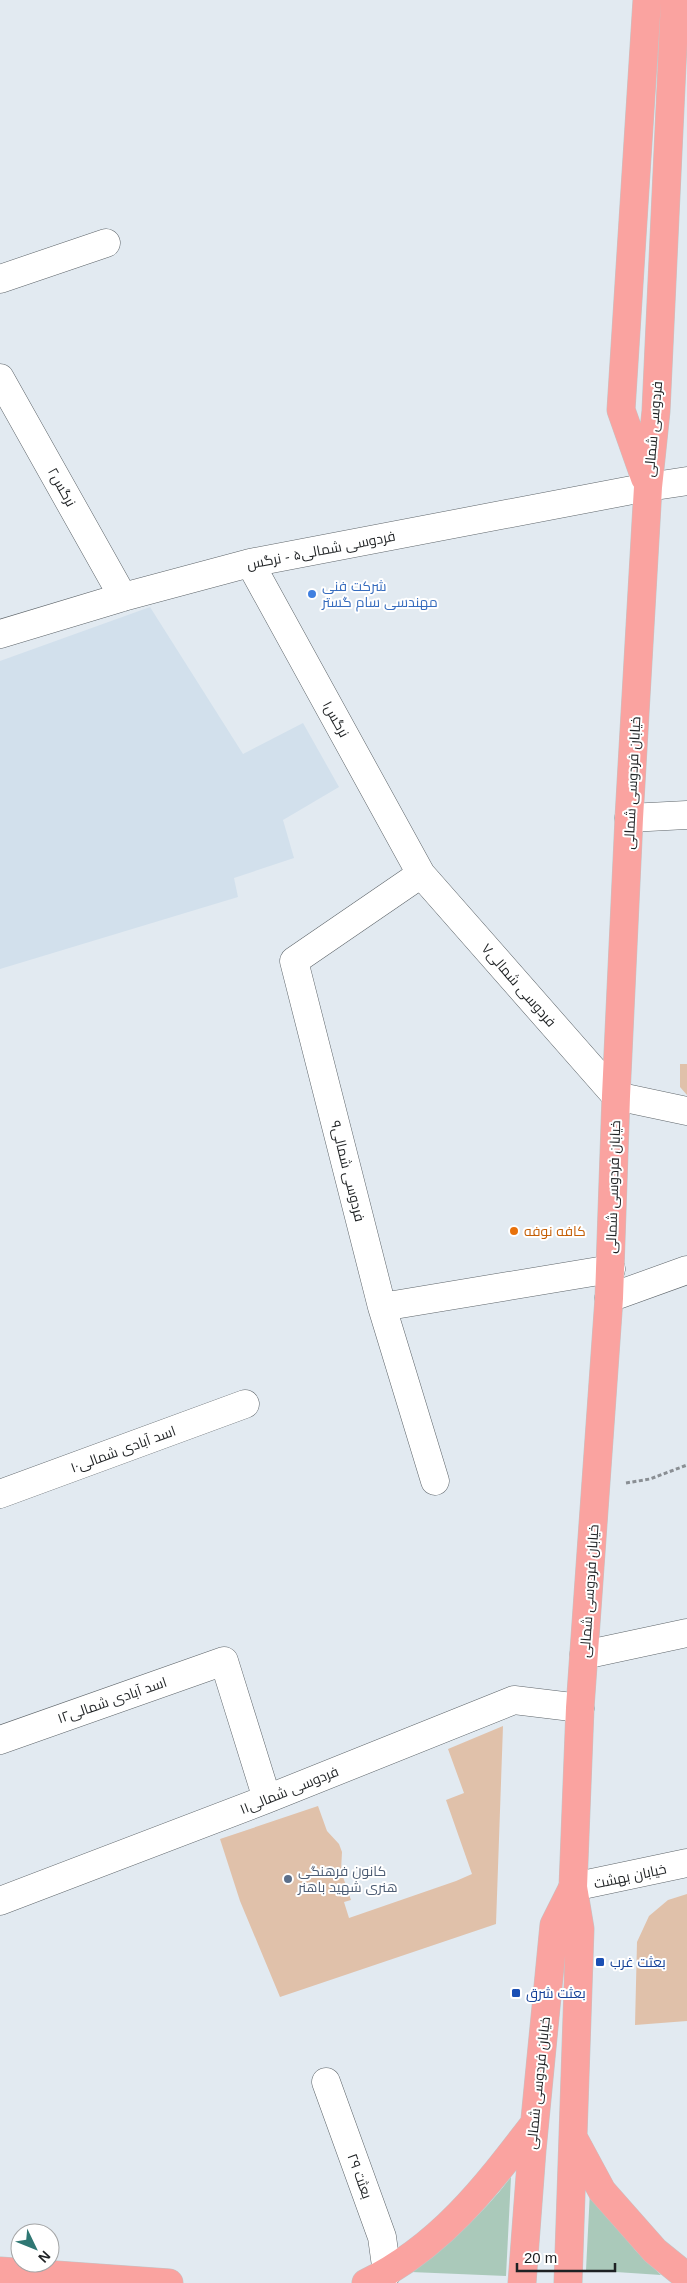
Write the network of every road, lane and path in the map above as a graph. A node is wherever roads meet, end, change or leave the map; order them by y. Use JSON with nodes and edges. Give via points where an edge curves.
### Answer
{"nodes":[{"id":1,"x":647,"y":0,"type":"edge"},
{"id":2,"x":675,"y":0,"type":"edge"},
{"id":3,"x":106,"y":243,"type":"dead end"},
{"id":4,"x":0,"y":279,"type":"edge"},
{"id":5,"x":0,"y":378,"type":"edge"},
{"id":6,"x":687,"y":481,"type":"edge"},
{"id":7,"x":648,"y":487,"type":"junction"},
{"id":8,"x":250,"y":563,"type":"junction"},
{"id":9,"x":124,"y":597,"type":"junction"},
{"id":10,"x":0,"y":634,"type":"edge"},
{"id":11,"x":687,"y":815,"type":"edge"},
{"id":12,"x":629,"y":818,"type":"junction"},
{"id":13,"x":421,"y":874,"type":"junction"},
{"id":14,"x":616,"y":1096,"type":"junction"},
{"id":15,"x":687,"y":1111,"type":"edge"},
{"id":16,"x":611,"y":1269,"type":"junction"},
{"id":17,"x":687,"y":1270,"type":"edge"},
{"id":18,"x":609,"y":1298,"type":"junction"},
{"id":19,"x":382,"y":1306,"type":"junction"},
{"id":20,"x":246,"y":1404,"type":"dead end"},
{"id":21,"x":687,"y":1465,"type":"edge"},
{"id":22,"x":435,"y":1481,"type":"dead end"},
{"id":23,"x":596,"y":1489,"type":"junction"},
{"id":24,"x":0,"y":1494,"type":"edge"},
{"id":25,"x":687,"y":1633,"type":"edge"},
{"id":26,"x":584,"y":1655,"type":"junction"},
{"id":27,"x":580,"y":1708,"type":"junction"},
{"id":28,"x":0,"y":1740,"type":"edge"},
{"id":29,"x":267,"y":1799,"type":"junction"},
{"id":30,"x":687,"y":1864,"type":"edge"},
{"id":31,"x":573,"y":1887,"type":"junction"},
{"id":32,"x":0,"y":1901,"type":"edge"},
{"id":33,"x":326,"y":2082,"type":"dead end"},
{"id":34,"x":534,"y":2124,"type":"junction"},
{"id":35,"x":573,"y":2135,"type":"junction"},
{"id":36,"x":0,"y":2271,"type":"edge"},
{"id":37,"x":376,"y":2278,"type":"edge"},
{"id":38,"x":687,"y":2278,"type":"edge"},
{"id":39,"x":169,"y":2283,"type":"edge"},
{"id":40,"x":522,"y":2283,"type":"edge"},
{"id":41,"x":568,"y":2283,"type":"edge"}],
"edges":[{"from":1,"to":7,"type":"main road","name":"فردوسی شمالی","via":[[621,410]]},
{"from":2,"to":7,"type":"main road","name":"فردوسی شمالی","via":[[656,411]]},
{"from":3,"to":4,"type":"street"},
{"from":5,"to":9,"type":"street","name":"نرگس۲"},
{"from":6,"to":7,"type":"street","name":"فردوسی شمالی۵ - نرگس"},
{"from":7,"to":8,"type":"street","name":"فردوسی شمالی۵ - نرگس"},
{"from":7,"to":12,"type":"main road","name":"خیابان فردوسی شمالی"},
{"from":8,"to":9,"type":"street","name":"فردوسی شمالی۵ - نرگس"},
{"from":8,"to":13,"type":"street","name":"نرگس۱"},
{"from":9,"to":10,"type":"street","name":"فردوسی شمالی۵ - نرگس"},
{"from":11,"to":12,"type":"street"},
{"from":12,"to":14,"type":"main road","name":"خیابان فردوسی شمالی"},
{"from":13,"to":14,"type":"street","name":"فردوسی شمالی۷"},
{"from":13,"to":19,"type":"street","name":"فردوسی شمالی۹","via":[[294,961]]},
{"from":14,"to":15,"type":"street"},
{"from":14,"to":16,"type":"main road","name":"خیابان فردوسی شمالی"},
{"from":16,"to":18,"type":"main road","name":"خیابان فردوسی شمالی"},
{"from":16,"to":19,"type":"street"},
{"from":17,"to":18,"type":"street"},
{"from":18,"to":23,"type":"main road","name":"خیابان فردوسی شمالی"},
{"from":19,"to":22,"type":"street"},
{"from":20,"to":24,"type":"street","name":"اسد آبادی شمالی۱۰"},
{"from":21,"to":23,"type":"path","via":[[650,1479]]},
{"from":23,"to":26,"type":"main road","name":"خیابان فردوسی شمالی"},
{"from":25,"to":26,"type":"street"},
{"from":26,"to":27,"type":"main road","name":"خیابان فردوسی شمالی"},
{"from":27,"to":29,"type":"street","name":"فردوسی شمالی۱۱","via":[[514,1700]]},
{"from":27,"to":31,"type":"main road","name":"خیابان فردوسی شمالی"},
{"from":28,"to":29,"type":"street","name":"اسد آبادی شمالی۱۲","via":[[224,1660]]},
{"from":29,"to":32,"type":"street","name":"فردوسی شمالی۱۱"},
{"from":30,"to":31,"type":"street","name":"خیابان بهشت"},
{"from":31,"to":34,"type":"main road","name":"خیابان فردوسی شمالی","via":[[554,1925]]},
{"from":31,"to":35,"type":"main road","name":"خیابان فردوسی شمالی","via":[[580,1929]]},
{"from":33,"to":37,"type":"street","name":"بعثت ۲۹","via":[[382,2237]]},
{"from":34,"to":37,"type":"main road","via":[[487,2186],[431,2242]]},
{"from":34,"to":40,"type":"main road","name":"خیابان فردوسی شمالی"},
{"from":35,"to":38,"type":"main road","via":[[602,2191],[655,2251]]},
{"from":35,"to":41,"type":"main road","name":"خیابان فردوسی شمالی"},
{"from":36,"to":39,"type":"main road"}]}
